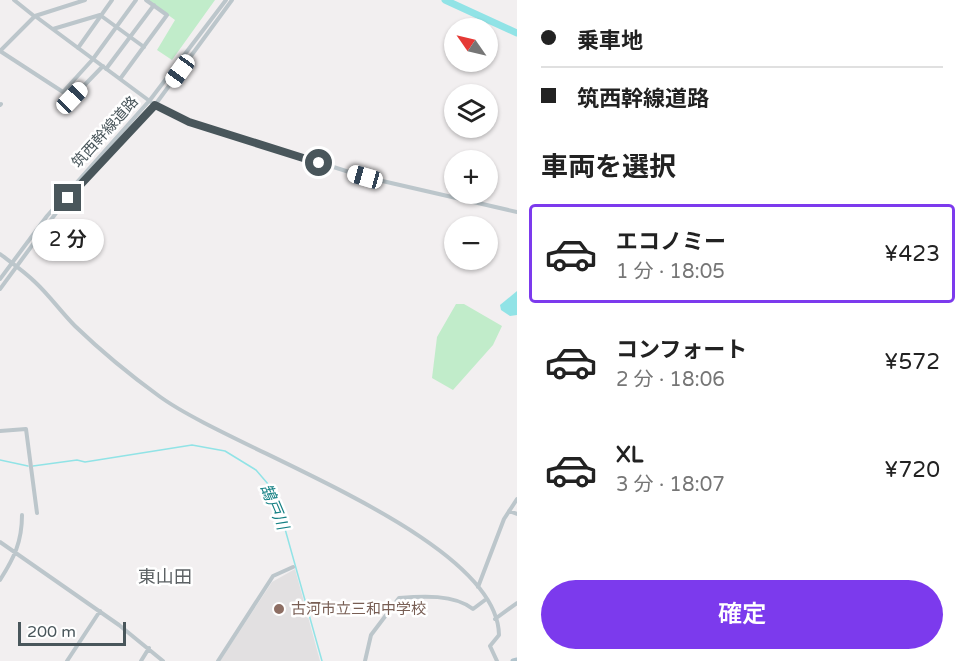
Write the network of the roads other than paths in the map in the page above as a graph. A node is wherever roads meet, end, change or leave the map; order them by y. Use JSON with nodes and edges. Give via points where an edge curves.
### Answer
{"nodes":[{"id":1,"x":14,"y":0,"type":"edge"},
{"id":2,"x":85,"y":0,"type":"edge"},
{"id":3,"x":112,"y":0,"type":"edge"},
{"id":4,"x":136,"y":0,"type":"edge"},
{"id":5,"x":146,"y":0,"type":"edge"},
{"id":6,"x":226,"y":0,"type":"edge"},
{"id":7,"x":232,"y":0,"type":"edge"},
{"id":8,"x":153,"y":5,"type":"junction"},
{"id":9,"x":100,"y":15,"type":"junction"},
{"id":10,"x":35,"y":16,"type":"junction"},
{"id":11,"x":116,"y":26,"type":"junction"},
{"id":12,"x":52,"y":29,"type":"junction"},
{"id":13,"x":130,"y":37,"type":"junction"},
{"id":14,"x":144,"y":47,"type":"junction"},
{"id":15,"x":78,"y":48,"type":"junction"},
{"id":16,"x":0,"y":51,"type":"edge"},
{"id":17,"x":93,"y":59,"type":"junction"},
{"id":18,"x":105,"y":68,"type":"junction"},
{"id":19,"x":120,"y":79,"type":"junction"},
{"id":20,"x":72,"y":98,"type":"dead end"},
{"id":21,"x":150,"y":100,"type":"junction"},
{"id":22,"x":155,"y":105,"type":"junction"},
{"id":23,"x":517,"y":212,"type":"edge"},
{"id":24,"x":0,"y":254,"type":"edge"},
{"id":25,"x":11,"y":263,"type":"junction"},
{"id":26,"x":16,"y":266,"type":"junction"},
{"id":27,"x":0,"y":279,"type":"edge"},
{"id":28,"x":0,"y":289,"type":"edge"},
{"id":29,"x":0,"y":430,"type":"edge"},
{"id":30,"x":517,"y":499,"type":"edge"},
{"id":31,"x":509,"y":511,"type":"junction"},
{"id":32,"x":37,"y":513,"type":"dead end"},
{"id":33,"x":22,"y":514,"type":"dead end"},
{"id":34,"x":517,"y":514,"type":"edge"},
{"id":35,"x":0,"y":543,"type":"edge"},
{"id":36,"x":16,"y":554,"type":"junction"},
{"id":37,"x":293,"y":567,"type":"dead end"},
{"id":38,"x":0,"y":580,"type":"edge"},
{"id":39,"x":478,"y":587,"type":"junction"},
{"id":40,"x":486,"y":600,"type":"junction"},
{"id":41,"x":517,"y":603,"type":"edge"},
{"id":42,"x":100,"y":611,"type":"junction"},
{"id":43,"x":495,"y":619,"type":"junction"},
{"id":44,"x":149,"y":648,"type":"junction"},
{"id":45,"x":69,"y":660,"type":"edge"},
{"id":46,"x":141,"y":661,"type":"edge"},
{"id":47,"x":163,"y":661,"type":"edge"},
{"id":48,"x":218,"y":661,"type":"edge"},
{"id":49,"x":365,"y":661,"type":"edge"},
{"id":50,"x":496,"y":661,"type":"edge"}],
"edges":[{"from":1,"to":10,"type":"street"},
{"from":2,"to":10,"type":"street"},
{"from":3,"to":9,"type":"street"},
{"from":4,"to":11,"type":"street"},
{"from":5,"to":8,"type":"street"},
{"from":6,"to":21,"type":"street","name":"筑西幹線道路"},
{"from":7,"to":22,"type":"street","name":"筑西幹線道路"},
{"from":8,"to":13,"type":"street"},
{"from":8,"to":14,"type":"street","via":[[167,15]]},
{"from":9,"to":11,"type":"street"},
{"from":9,"to":12,"type":"street"},
{"from":9,"to":15,"type":"street"},
{"from":10,"to":12,"type":"street"},
{"from":10,"to":16,"type":"street"},
{"from":11,"to":13,"type":"street"},
{"from":11,"to":17,"type":"street"},
{"from":12,"to":15,"type":"street"},
{"from":13,"to":14,"type":"street"},
{"from":13,"to":18,"type":"street"},
{"from":14,"to":19,"type":"street"},
{"from":15,"to":17,"type":"street"},
{"from":16,"to":17,"type":"street","via":[[63,92]]},
{"from":17,"to":18,"type":"street"},
{"from":18,"to":19,"type":"street"},
{"from":18,"to":20,"type":"street"},
{"from":19,"to":21,"type":"street"},
{"from":21,"to":22,"type":"street"},
{"from":21,"to":25,"type":"street","name":"筑西幹線道路","via":[[64,195]]},
{"from":22,"to":23,"type":"street","via":[[189,122],[342,171]]},
{"from":22,"to":26,"type":"street","name":"筑西幹線道路","via":[[59,209]]},
{"from":24,"to":25,"type":"street"},
{"from":25,"to":26,"type":"street"},
{"from":25,"to":27,"type":"street","name":"筑西幹線道路"},
{"from":26,"to":28,"type":"street","name":"筑西幹線道路"},
{"from":26,"to":39,"type":"street","via":[[85,335],[160,398],[404,525],[461,566]]},
{"from":29,"to":32,"type":"street","via":[[26,429]]},
{"from":30,"to":31,"type":"street"},
{"from":31,"to":34,"type":"street"},
{"from":31,"to":39,"type":"street"},
{"from":33,"to":36,"type":"street","via":[[22,535]]},
{"from":35,"to":36,"type":"street"},
{"from":36,"to":38,"type":"street"},
{"from":36,"to":42,"type":"street"},
{"from":37,"to":48,"type":"street","via":[[273,576]]},
{"from":39,"to":40,"type":"street"},
{"from":40,"to":43,"type":"street"},
{"from":40,"to":49,"type":"street","via":[[473,609],[464,601],[447,598],[399,597],[371,635]]},
{"from":41,"to":43,"type":"street"},
{"from":42,"to":44,"type":"street"},
{"from":42,"to":45,"type":"street"},
{"from":43,"to":50,"type":"street","via":[[499,635],[490,646]]},
{"from":44,"to":46,"type":"street"},
{"from":44,"to":47,"type":"street"}]}
